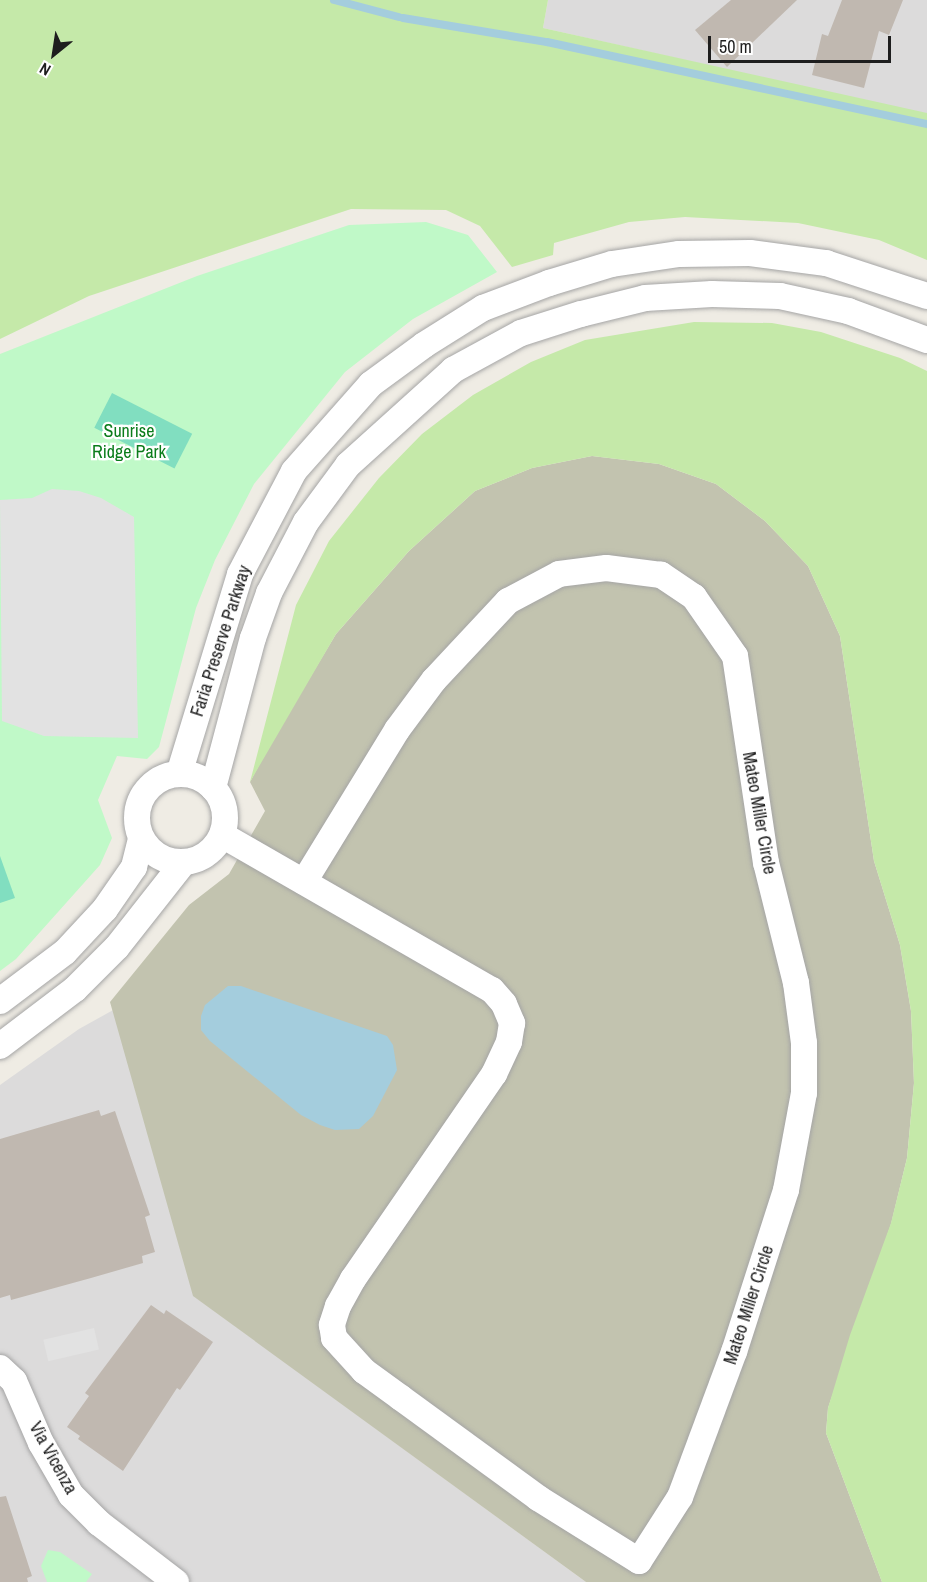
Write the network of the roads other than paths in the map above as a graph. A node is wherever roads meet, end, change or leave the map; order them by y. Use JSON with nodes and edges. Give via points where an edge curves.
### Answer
{"nodes":[{"id":1,"x":927,"y":296,"type":"edge"},
{"id":2,"x":927,"y":340,"type":"edge"},
{"id":3,"x":179,"y":774,"type":"junction"},
{"id":4,"x":213,"y":788,"type":"junction"},
{"id":5,"x":222,"y":835,"type":"junction"},
{"id":6,"x":141,"y":838,"type":"junction"},
{"id":7,"x":183,"y":863,"type":"junction"},
{"id":8,"x":304,"y":882,"type":"junction"},
{"id":9,"x":0,"y":1001,"type":"edge"},
{"id":10,"x":0,"y":1046,"type":"edge"},
{"id":11,"x":0,"y":1368,"type":"edge"},
{"id":12,"x":176,"y":1582,"type":"edge"}],
"edges":[{"from":1,"to":3,"type":"street","name":"Faria Preserve Parkway","via":[[826,264],[750,253],[679,254],[612,264],[549,283],[483,308],[424,345],[371,384],[294,471],[240,574]]},
{"from":2,"to":4,"type":"street","name":"Faria Preserve Parkway","via":[[848,311],[780,296],[712,294],[645,298],[521,333],[453,370],[348,465],[306,522],[269,593],[253,638]]},
{"from":3,"to":4,"type":"street","via":[[197,778]]},
{"from":3,"to":6,"type":"street","via":[[160,779],[144,792],[136,814]]},
{"from":4,"to":5,"type":"street","via":[[225,810]]},
{"from":5,"to":7,"type":"street","via":[[207,855]]},
{"from":5,"to":8,"type":"street","name":"Mateo Miller Circle"},
{"from":6,"to":7,"type":"street","via":[[159,856]]},
{"from":6,"to":9,"type":"street","via":[[134,867],[105,909],[64,952]]},
{"from":7,"to":10,"type":"street","via":[[92,973],[29,1028]]},
{"from":8,"to":8,"type":"street","name":"Mateo Miller Circle","via":[[492,990],[504,1004],[512,1023],[510,1042],[494,1074],[338,1306],[332,1325],[334,1338],[364,1371],[538,1497],[639,1561],[680,1497],[734,1352],[786,1190],[804,1093],[804,1043],[796,983],[766,863],[735,656],[694,597],[661,575],[606,568],[559,574],[508,601],[434,680],[397,730]]},
{"from":11,"to":12,"type":"street","name":"Via Vicenza","via":[[14,1381],[41,1443],[71,1495],[99,1523]]}]}
